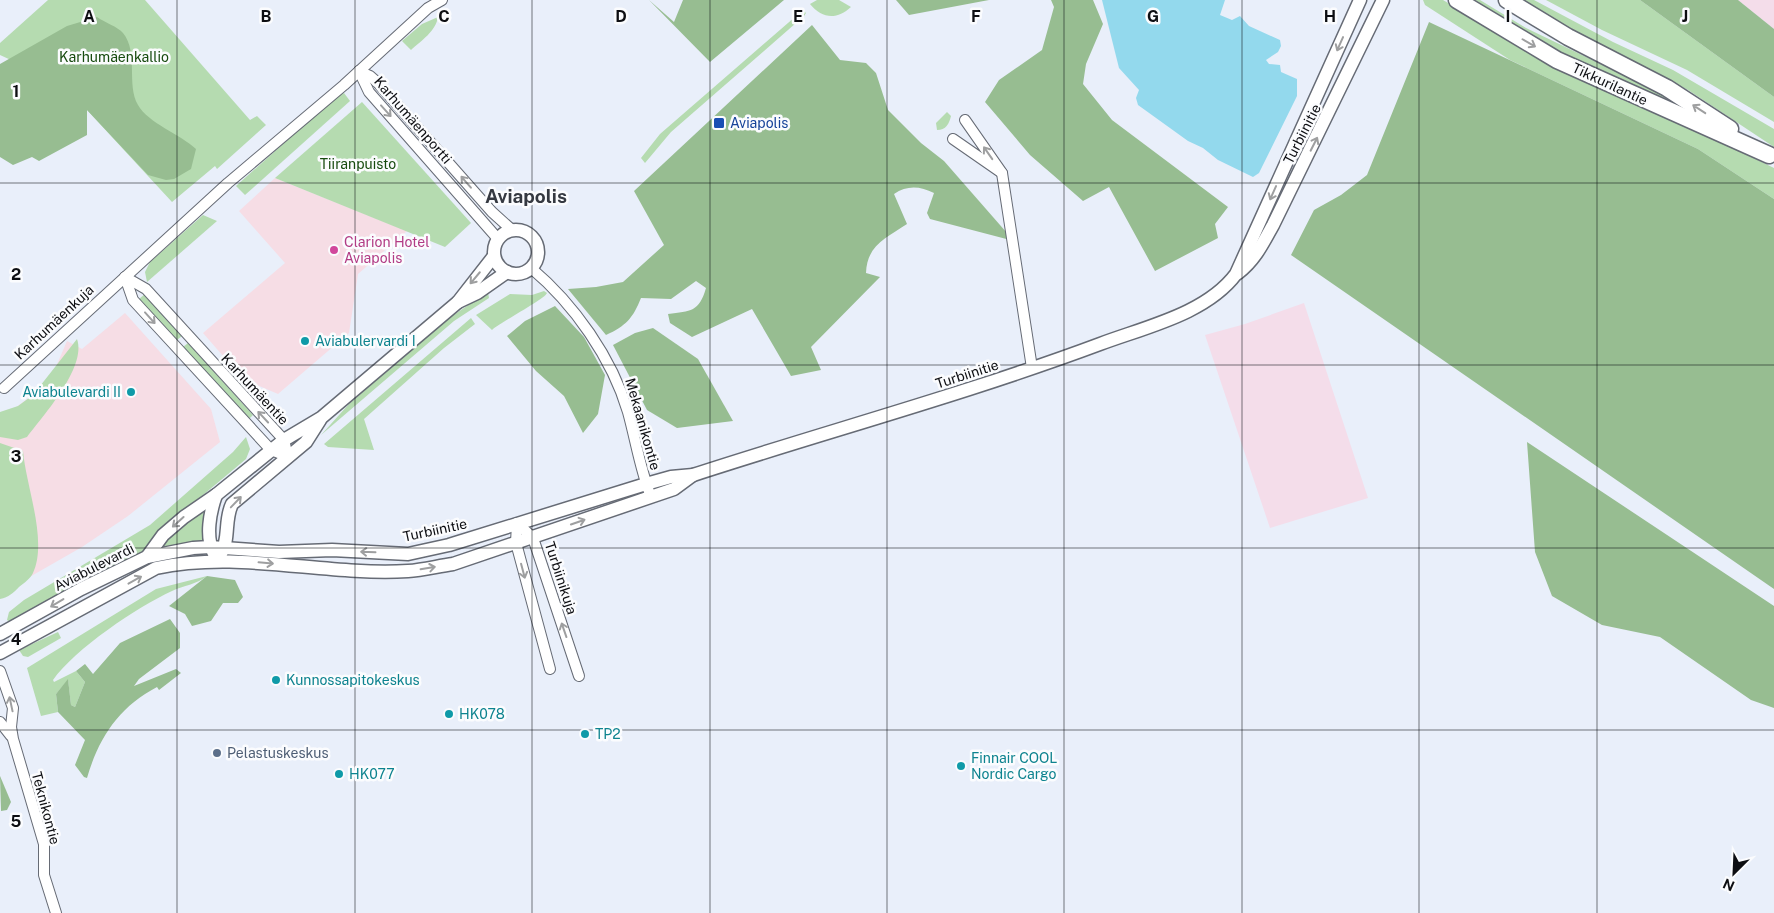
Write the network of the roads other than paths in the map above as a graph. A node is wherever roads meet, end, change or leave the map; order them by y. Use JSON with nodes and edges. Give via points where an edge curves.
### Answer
{"nodes":[{"id":1,"x":442,"y":0,"type":"edge"},
{"id":2,"x":1360,"y":0,"type":"edge"},
{"id":3,"x":1383,"y":0,"type":"edge"},
{"id":4,"x":1457,"y":0,"type":"edge"},
{"id":5,"x":1507,"y":0,"type":"edge"},
{"id":6,"x":359,"y":71,"type":"junction"},
{"id":7,"x":965,"y":120,"type":"dead end"},
{"id":8,"x":953,"y":140,"type":"dead end"},
{"id":9,"x":1772,"y":156,"type":"edge"},
{"id":10,"x":1002,"y":173,"type":"junction"},
{"id":11,"x":512,"y":230,"type":"junction"},
{"id":12,"x":498,"y":239,"type":"junction"},
{"id":13,"x":494,"y":256,"type":"junction"},
{"id":14,"x":531,"y":268,"type":"junction"},
{"id":15,"x":507,"y":272,"type":"junction"},
{"id":16,"x":1236,"y":274,"type":"junction"},
{"id":17,"x":125,"y":277,"type":"junction"},
{"id":18,"x":458,"y":302,"type":"junction"},
{"id":19,"x":1032,"y":368,"type":"junction"},
{"id":20,"x":4,"y":388,"type":"dead end"},
{"id":21,"x":321,"y":418,"type":"junction"},
{"id":22,"x":284,"y":440,"type":"junction"},
{"id":23,"x":271,"y":450,"type":"junction"},
{"id":24,"x":288,"y":457,"type":"junction"},
{"id":25,"x":693,"y":475,"type":"junction"},
{"id":26,"x":646,"y":484,"type":"junction"},
{"id":27,"x":216,"y":495,"type":"junction"},
{"id":28,"x":651,"y":497,"type":"junction"},
{"id":29,"x":518,"y":523,"type":"junction"},
{"id":30,"x":533,"y":538,"type":"junction"},
{"id":31,"x":516,"y":543,"type":"junction"},
{"id":32,"x":210,"y":547,"type":"junction"},
{"id":33,"x":225,"y":547,"type":"junction"},
{"id":34,"x":147,"y":557,"type":"junction"},
{"id":35,"x":217,"y":561,"type":"junction"},
{"id":36,"x":0,"y":634,"type":"edge"},
{"id":37,"x":0,"y":653,"type":"edge"},
{"id":38,"x":550,"y":669,"type":"dead end"},
{"id":39,"x":0,"y":671,"type":"edge"},
{"id":40,"x":579,"y":676,"type":"dead end"},
{"id":41,"x":0,"y":722,"type":"edge"},
{"id":42,"x":13,"y":739,"type":"junction"},
{"id":43,"x":56,"y":913,"type":"edge"}],
"edges":[{"from":1,"to":6,"type":"street","via":[[428,8]]},
{"from":2,"to":16,"type":"street","name":"Turbiinitie","one_way":true},
{"from":16,"to":3,"type":"street","name":"Turbiinitie","one_way":true,"via":[[1249,264],[1273,225]]},
{"from":4,"to":9,"type":"main road","name":"Tikkurilantie","one_way":true,"via":[[1558,60]]},
{"from":9,"to":5,"type":"main road","name":"Tikkurilantie","one_way":true,"via":[[1667,88],[1568,37]]},
{"from":11,"to":6,"type":"street","name":"Karhumäenportti","one_way":true,"via":[[492,212],[378,83]]},
{"from":6,"to":12,"type":"street","name":"Karhumäenportti","one_way":true,"via":[[369,92]]},
{"from":6,"to":17,"type":"street"},
{"from":10,"to":7,"type":"street","one_way":true},
{"from":8,"to":10,"type":"street"},
{"from":10,"to":19,"type":"street"},
{"from":11,"to":12,"type":"street"},
{"from":11,"to":14,"type":"street","via":[[528,233],[534,239],[538,252]]},
{"from":12,"to":13,"type":"street"},
{"from":13,"to":15,"type":"street"},
{"from":13,"to":18,"type":"street","name":"Aviabulevardi","one_way":true},
{"from":14,"to":15,"type":"street","via":[[517,274]]},
{"from":14,"to":26,"type":"street","name":"Mekaanikontie","via":[[566,303],[615,376],[628,412]]},
{"from":15,"to":18,"type":"street","name":"Aviabulevardi","via":[[478,293]]},
{"from":16,"to":19,"type":"street","name":"Turbiinitie","via":[[1226,288],[1210,300]]},
{"from":17,"to":20,"type":"street","name":"Karhumäenkuja"},
{"from":22,"to":17,"type":"street","name":"Karhumäentie","one_way":true,"via":[[146,289]]},
{"from":17,"to":23,"type":"street","one_way":true,"via":[[133,300]]},
{"from":18,"to":21,"type":"street","name":"Aviabulevardi"},
{"from":19,"to":25,"type":"street","name":"Turbiinitie"},
{"from":21,"to":22,"type":"street","name":"Aviabulevardi"},
{"from":21,"to":24,"type":"street","name":"Aviabulevardi","via":[[306,442]]},
{"from":22,"to":23,"type":"street","name":"Aviabulevardi"},
{"from":22,"to":24,"type":"street","name":"Karhumäentie"},
{"from":23,"to":24,"type":"street"},
{"from":23,"to":27,"type":"street","name":"Aviabulevardi"},
{"from":33,"to":24,"type":"street","name":"Aviabulevardi","one_way":true,"via":[[227,514],[232,504]]},
{"from":25,"to":26,"type":"street","name":"Turbiinitie"},
{"from":25,"to":28,"type":"street","name":"Turbiinitie","via":[[674,488]]},
{"from":26,"to":28,"type":"street","name":"Mekaanikontie"},
{"from":26,"to":29,"type":"street","name":"Turbiinitie"},
{"from":27,"to":32,"type":"street","via":[[212,507]]},
{"from":27,"to":34,"type":"street","name":"Aviabulevardi","one_way":true,"via":[[163,535]]},
{"from":30,"to":28,"type":"street","name":"Turbiinitie","one_way":true},
{"from":29,"to":30,"type":"street","name":"Turbiinikuja"},
{"from":29,"to":31,"type":"street"},
{"from":29,"to":33,"type":"street","name":"Turbiinitie","one_way":true,"via":[[408,554],[332,550],[279,552]]},
{"from":30,"to":31,"type":"street","name":"Turbiinitie"},
{"from":40,"to":30,"type":"street","name":"Turbiinikuja","one_way":true},
{"from":35,"to":31,"type":"street","name":"Turbiinitie","one_way":true,"via":[[409,571],[453,564]]},
{"from":31,"to":38,"type":"street","one_way":true},
{"from":32,"to":33,"type":"street","name":"Turbiinitie"},
{"from":32,"to":34,"type":"street","name":"Turbiinitie"},
{"from":32,"to":35,"type":"street"},
{"from":33,"to":35,"type":"street","name":"Aviabulevardi"},
{"from":34,"to":36,"type":"street","name":"Aviabulevardi","one_way":true,"via":[[88,585]]},
{"from":37,"to":35,"type":"street","one_way":true,"via":[[156,568],[183,562]]},
{"from":42,"to":39,"type":"street","name":"Teknikontie","one_way":true,"via":[[13,708]]},
{"from":41,"to":42,"type":"street","name":"Teknikontie"},
{"from":42,"to":43,"type":"street","name":"Teknikontie","via":[[44,844],[44,875]]}]}
